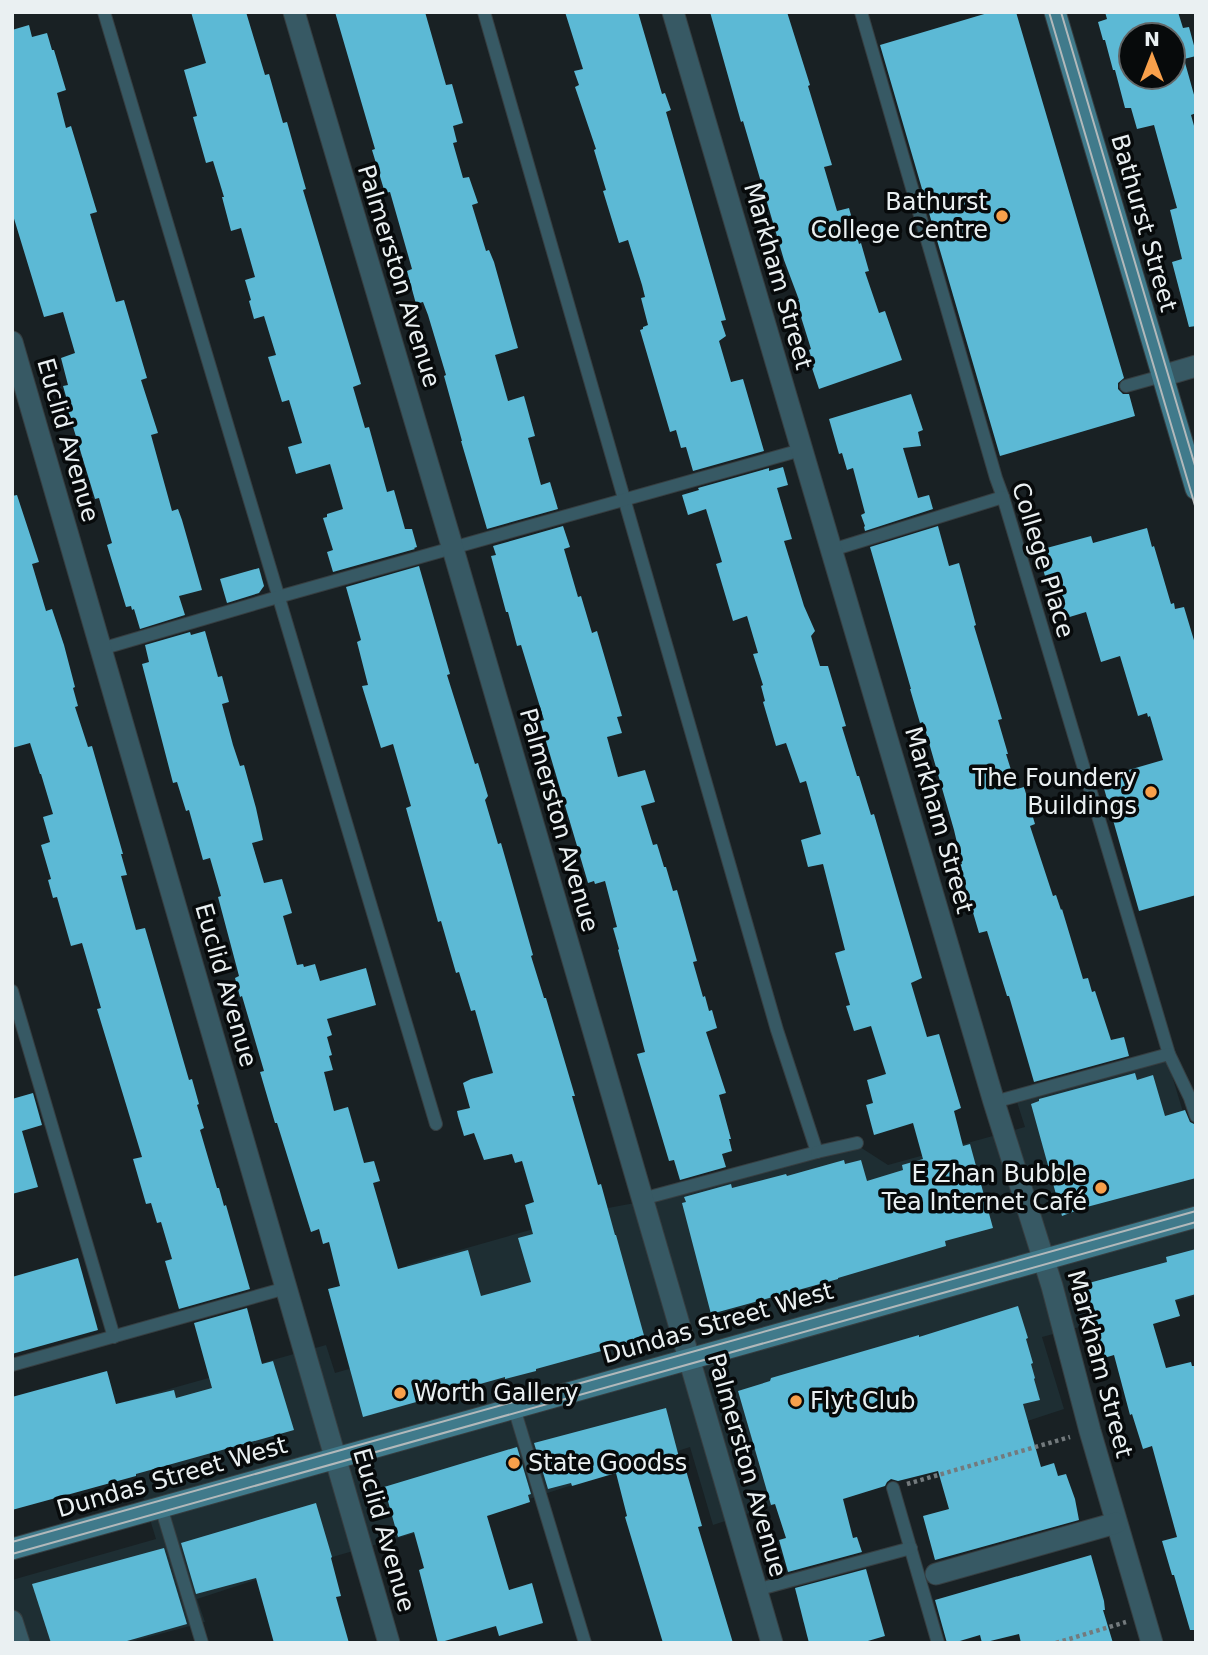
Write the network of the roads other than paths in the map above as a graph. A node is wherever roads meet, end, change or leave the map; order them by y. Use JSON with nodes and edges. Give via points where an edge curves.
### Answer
{"nodes":[{"id":1,"x":104,"y":12,"type":"edge"},
{"id":2,"x":294,"y":12,"type":"edge"},
{"id":3,"x":484,"y":12,"type":"edge"},
{"id":4,"x":673,"y":12,"type":"edge"},
{"id":5,"x":861,"y":12,"type":"edge"},
{"id":6,"x":1055,"y":12,"type":"edge"},
{"id":7,"x":12,"y":342,"type":"edge"},
{"id":8,"x":1196,"y":366,"type":"edge"},
{"id":9,"x":1162,"y":376,"type":"junction"},
{"id":10,"x":1126,"y":387,"type":"dead end"},
{"id":11,"x":802,"y":450,"type":"junction"},
{"id":12,"x":1196,"y":489,"type":"edge"},
{"id":13,"x":1003,"y":497,"type":"junction"},
{"id":14,"x":626,"y":500,"type":"junction"},
{"id":15,"x":453,"y":549,"type":"junction"},
{"id":16,"x":832,"y":551,"type":"junction"},
{"id":17,"x":278,"y":597,"type":"junction"},
{"id":18,"x":101,"y":649,"type":"junction"},
{"id":19,"x":12,"y":991,"type":"edge"},
{"id":20,"x":1169,"y":1054,"type":"junction"},
{"id":21,"x":994,"y":1102,"type":"junction"},
{"id":22,"x":1196,"y":1116,"type":"edge"},
{"id":23,"x":436,"y":1124,"type":"dead end"},
{"id":24,"x":857,"y":1143,"type":"dead end"},
{"id":25,"x":817,"y":1152,"type":"junction"},
{"id":26,"x":642,"y":1199,"type":"junction"},
{"id":27,"x":1196,"y":1217,"type":"edge"},
{"id":28,"x":1044,"y":1259,"type":"junction"},
{"id":29,"x":286,"y":1288,"type":"junction"},
{"id":30,"x":114,"y":1337,"type":"junction"},
{"id":31,"x":690,"y":1358,"type":"junction"},
{"id":32,"x":12,"y":1366,"type":"edge"},
{"id":33,"x":514,"y":1408,"type":"junction"},
{"id":34,"x":337,"y":1458,"type":"junction"},
{"id":35,"x":893,"y":1488,"type":"road end"},
{"id":36,"x":161,"y":1507,"type":"junction"},
{"id":37,"x":1116,"y":1523,"type":"junction"},
{"id":38,"x":911,"y":1548,"type":"junction"},
{"id":39,"x":12,"y":1549,"type":"edge"},
{"id":40,"x":936,"y":1574,"type":"dead end"},
{"id":41,"x":756,"y":1590,"type":"junction"},
{"id":42,"x":12,"y":1621,"type":"edge"},
{"id":43,"x":19,"y":1643,"type":"edge"},
{"id":44,"x":202,"y":1643,"type":"edge"},
{"id":45,"x":389,"y":1643,"type":"edge"},
{"id":46,"x":585,"y":1643,"type":"edge"},
{"id":47,"x":772,"y":1643,"type":"edge"},
{"id":48,"x":938,"y":1643,"type":"edge"},
{"id":49,"x":1152,"y":1643,"type":"edge"}],
"edges":[{"from":1,"to":17,"type":"lane"},
{"from":2,"to":15,"type":"street","name":"Palmerston Avenue"},
{"from":3,"to":14,"type":"lane"},
{"from":4,"to":11,"type":"street","name":"Markham Street"},
{"from":5,"to":13,"type":"lane","name":"College Place"},
{"from":6,"to":9,"type":"main road","name":"Bathurst Street"},
{"from":7,"to":18,"type":"street","name":"Euclid Avenue"},
{"from":8,"to":9,"type":"street"},
{"from":9,"to":10,"type":"lane"},
{"from":9,"to":12,"type":"main road","name":"Bathurst Street"},
{"from":11,"to":14,"type":"lane"},
{"from":11,"to":16,"type":"street","name":"Markham Street"},
{"from":13,"to":16,"type":"lane"},
{"from":13,"to":20,"type":"lane","name":"College Place"},
{"from":14,"to":15,"type":"lane"},
{"from":14,"to":25,"type":"lane","via":[[777,1030]]},
{"from":15,"to":17,"type":"lane"},
{"from":15,"to":26,"type":"street","name":"Palmerston Avenue"},
{"from":16,"to":21,"type":"street","name":"Markham Street"},
{"from":17,"to":18,"type":"lane"},
{"from":17,"to":23,"type":"lane"},
{"from":18,"to":29,"type":"street","name":"Euclid Avenue"},
{"from":19,"to":30,"type":"lane"},
{"from":20,"to":21,"type":"lane"},
{"from":20,"to":22,"type":"lane","name":"College Place"},
{"from":21,"to":28,"type":"street","name":"Markham Street"},
{"from":24,"to":25,"type":"lane"},
{"from":25,"to":26,"type":"lane"},
{"from":26,"to":31,"type":"street","name":"Palmerston Avenue"},
{"from":27,"to":28,"type":"main road","name":"Dundas Street West"},
{"from":28,"to":31,"type":"main road","name":"Dundas Street West"},
{"from":28,"to":37,"type":"street","name":"Markham Street"},
{"from":29,"to":30,"type":"lane"},
{"from":29,"to":34,"type":"street","name":"Euclid Avenue"},
{"from":30,"to":32,"type":"lane"},
{"from":31,"to":33,"type":"main road","name":"Dundas Street West"},
{"from":31,"to":41,"type":"street","name":"Palmerston Avenue"},
{"from":33,"to":34,"type":"main road","name":"Dundas Street West"},
{"from":33,"to":46,"type":"lane"},
{"from":34,"to":36,"type":"main road","name":"Dundas Street West"},
{"from":34,"to":45,"type":"street","name":"Euclid Avenue"},
{"from":35,"to":38,"type":"lane"},
{"from":36,"to":39,"type":"main road","name":"Dundas Street West"},
{"from":36,"to":44,"type":"lane"},
{"from":37,"to":40,"type":"street"},
{"from":37,"to":49,"type":"street","name":"Markham Street"},
{"from":38,"to":41,"type":"lane"},
{"from":38,"to":48,"type":"lane"},
{"from":41,"to":47,"type":"street","name":"Palmerston Avenue"},
{"from":42,"to":43,"type":"street"}]}
